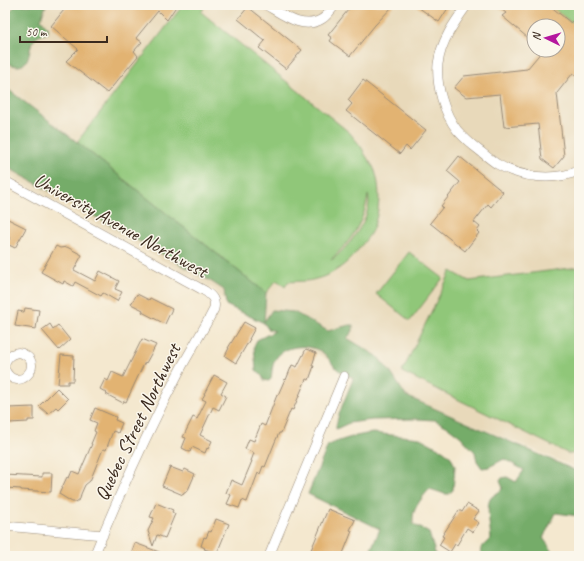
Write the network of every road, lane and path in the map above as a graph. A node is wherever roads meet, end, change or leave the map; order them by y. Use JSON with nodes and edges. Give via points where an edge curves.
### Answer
{"nodes":[{"id":1,"x":266,"y":5,"type":"edge"},
{"id":2,"x":335,"y":5,"type":"edge"},
{"id":3,"x":467,"y":5,"type":"edge"},
{"id":4,"x":579,"y":170,"type":"edge"},
{"id":5,"x":5,"y":181,"type":"edge"},
{"id":6,"x":215,"y":304,"type":"joint"},
{"id":7,"x":5,"y":363,"type":"edge"},
{"id":8,"x":5,"y":370,"type":"edge"},
{"id":9,"x":344,"y":376,"type":"dead end"},
{"id":10,"x":5,"y":526,"type":"edge"},
{"id":11,"x":103,"y":535,"type":"junction"},
{"id":12,"x":94,"y":556,"type":"edge"},
{"id":13,"x":269,"y":556,"type":"edge"}],
"edges":[{"from":1,"to":2,"type":"street","via":[[299,23],[311,23],[321,19]]},
{"from":3,"to":4,"type":"street","via":[[446,37],[438,64],[441,96],[452,123],[468,141],[505,168],[539,177],[561,176]]},
{"from":5,"to":6,"type":"street","name":"University Avenue Northwest","via":[[205,291],[211,295]]},
{"from":6,"to":11,"type":"street","name":"Quebec Street Northwest","via":[[157,416]]},
{"from":7,"to":8,"type":"street","via":[[11,354],[20,352],[28,356],[31,364],[30,373],[23,378],[14,379]]},
{"from":9,"to":13,"type":"street"},
{"from":10,"to":11,"type":"street"},
{"from":11,"to":12,"type":"street","name":"Quebec Street Northwest"}]}
